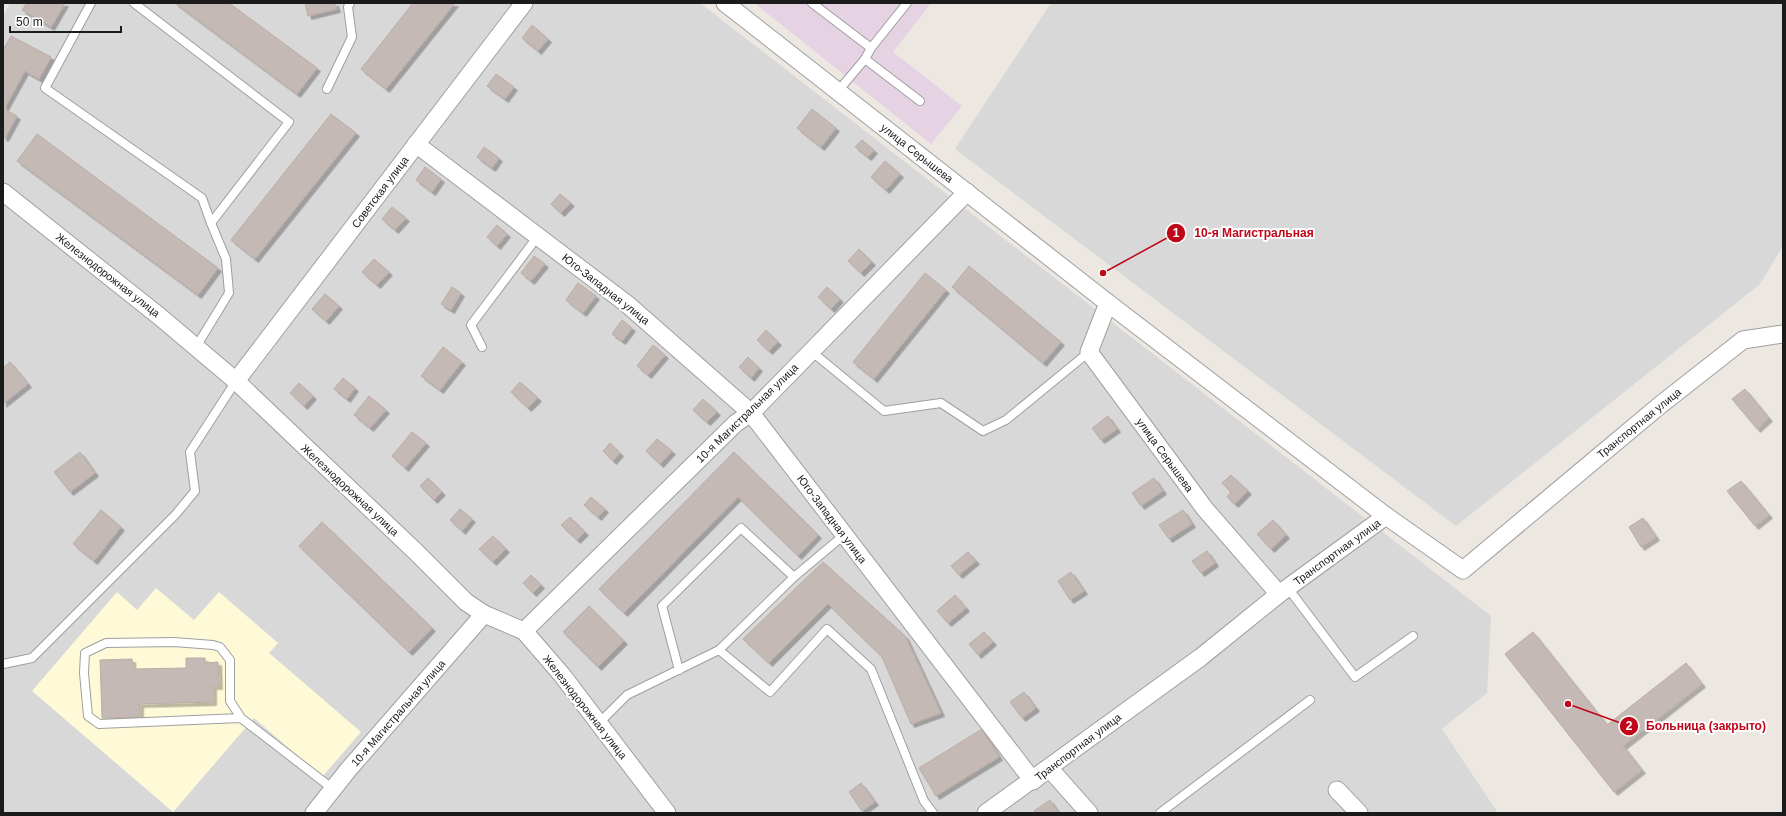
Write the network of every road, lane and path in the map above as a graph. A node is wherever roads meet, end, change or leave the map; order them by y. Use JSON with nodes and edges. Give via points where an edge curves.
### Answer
{"nodes":[{"id":1,"x":90,"y":3,"type":"edge"},
{"id":2,"x":134,"y":3,"type":"edge"},
{"id":3,"x":350,"y":3,"type":"edge"},
{"id":4,"x":524,"y":3,"type":"edge"},
{"id":5,"x":725,"y":3,"type":"edge"},
{"id":6,"x":812,"y":3,"type":"edge"},
{"id":7,"x":907,"y":3,"type":"edge"},
{"id":8,"x":871,"y":48,"type":"junction"},
{"id":9,"x":865,"y":59,"type":"junction"},
{"id":10,"x":327,"y":89,"type":"dead end"},
{"id":11,"x":838,"y":91,"type":"junction"},
{"id":12,"x":920,"y":101,"type":"dead end"},
{"id":13,"x":416,"y":144,"type":"junction"},
{"id":14,"x":3,"y":192,"type":"edge"},
{"id":15,"x":967,"y":192,"type":"junction"},
{"id":16,"x":212,"y":223,"type":"junction"},
{"id":17,"x":538,"y":236,"type":"junction"},
{"id":18,"x":1108,"y":303,"type":"junction"},
{"id":19,"x":1783,"y":334,"type":"edge"},
{"id":20,"x":482,"y":346,"type":"dead end"},
{"id":21,"x":196,"y":347,"type":"junction"},
{"id":22,"x":811,"y":351,"type":"junction"},
{"id":23,"x":1089,"y":352,"type":"junction"},
{"id":24,"x":236,"y":381,"type":"junction"},
{"id":25,"x":751,"y":413,"type":"junction"},
{"id":26,"x":1386,"y":516,"type":"junction"},
{"id":27,"x":844,"y":536,"type":"junction"},
{"id":28,"x":794,"y":577,"type":"junction"},
{"id":29,"x":1284,"y":591,"type":"junction"},
{"id":30,"x":484,"y":614,"type":"junction"},
{"id":31,"x":524,"y":631,"type":"junction"},
{"id":32,"x":1413,"y":636,"type":"dead end"},
{"id":33,"x":720,"y":650,"type":"junction"},
{"id":34,"x":3,"y":664,"type":"edge"},
{"id":35,"x":679,"y":670,"type":"junction"},
{"id":36,"x":1310,"y":700,"type":"dead end"},
{"id":37,"x":241,"y":718,"type":"junction"},
{"id":38,"x":599,"y":724,"type":"junction"},
{"id":39,"x":1049,"y":768,"type":"junction"},
{"id":40,"x":1032,"y":781,"type":"junction"},
{"id":41,"x":333,"y":789,"type":"junction"},
{"id":42,"x":1337,"y":790,"type":"dead end"},
{"id":43,"x":314,"y":813,"type":"edge"},
{"id":44,"x":667,"y":813,"type":"edge"},
{"id":45,"x":933,"y":813,"type":"edge"},
{"id":46,"x":986,"y":813,"type":"edge"},
{"id":47,"x":1089,"y":813,"type":"edge"},
{"id":48,"x":1160,"y":813,"type":"edge"},
{"id":49,"x":1359,"y":813,"type":"edge"}],
"edges":[{"from":1,"to":16,"type":"lane","via":[[45,88],[202,198]]},
{"from":2,"to":16,"type":"lane","via":[[289,122]]},
{"from":3,"to":10,"type":"lane","via":[[348,7],[352,37]]},
{"from":4,"to":13,"type":"street","name":"Советская улица"},
{"from":5,"to":11,"type":"street","name":"улица Серышева"},
{"from":6,"to":8,"type":"lane"},
{"from":7,"to":8,"type":"lane"},
{"from":8,"to":9,"type":"lane"},
{"from":9,"to":11,"type":"lane"},
{"from":9,"to":12,"type":"lane"},
{"from":11,"to":15,"type":"street","name":"улица Серышева"},
{"from":13,"to":17,"type":"street","name":"Юго-Западная улица"},
{"from":13,"to":24,"type":"street","name":"Советская улица"},
{"from":14,"to":21,"type":"street","name":"Железнодорожная улица"},
{"from":15,"to":18,"type":"street","name":"улица Серышева"},
{"from":15,"to":22,"type":"street","name":"10-я Магистральная улица"},
{"from":16,"to":21,"type":"lane","via":[[226,259],[229,294]]},
{"from":17,"to":20,"type":"lane","via":[[471,324]]},
{"from":17,"to":25,"type":"street","name":"Юго-Западная улица","via":[[627,304]]},
{"from":18,"to":23,"type":"street"},
{"from":18,"to":26,"type":"street","name":"улица Серышева"},
{"from":19,"to":26,"type":"street","name":"Транспортная улица","via":[[1743,340],[1659,406],[1463,570]]},
{"from":21,"to":24,"type":"street","name":"Железнодорожная улица"},
{"from":22,"to":23,"type":"lane","via":[[884,411],[941,404],[983,431],[1006,420]]},
{"from":22,"to":25,"type":"street","name":"10-я Магистральная улица"},
{"from":23,"to":29,"type":"street","name":"улица Серышева","via":[[1204,509]]},
{"from":24,"to":30,"type":"street","name":"Железнодорожная улица","via":[[466,602]]},
{"from":24,"to":34,"type":"lane","via":[[190,452],[195,492],[32,658]]},
{"from":25,"to":27,"type":"street","name":"Юго-Западная улица"},
{"from":25,"to":31,"type":"street","name":"10-я Магистральная улица","via":[[736,423]]},
{"from":26,"to":29,"type":"street","name":"Транспортная улица"},
{"from":27,"to":28,"type":"lane"},
{"from":27,"to":40,"type":"street","name":"Юго-Западная улица"},
{"from":28,"to":33,"type":"lane"},
{"from":28,"to":35,"type":"lane","via":[[741,528],[662,606]]},
{"from":29,"to":32,"type":"lane","via":[[1355,677]]},
{"from":29,"to":39,"type":"street","name":"Транспортная улица","via":[[1202,657]]},
{"from":30,"to":31,"type":"street","name":"Железнодорожная улица"},
{"from":30,"to":41,"type":"street","name":"10-я Магистральная улица"},
{"from":31,"to":38,"type":"street","name":"Железнодорожная улица"},
{"from":33,"to":35,"type":"lane"},
{"from":33,"to":45,"type":"lane","via":[[770,692],[827,629],[871,669],[924,801]]},
{"from":35,"to":38,"type":"lane","via":[[627,695]]},
{"from":36,"to":48,"type":"lane"},
{"from":37,"to":37,"type":"lane","via":[[230,701],[230,660],[220,647],[174,642],[106,643],[86,653],[84,673],[88,716],[99,724]]},
{"from":37,"to":41,"type":"lane"},
{"from":38,"to":44,"type":"street","name":"Железнодорожная улица"},
{"from":39,"to":40,"type":"street","name":"Транспортная улица"},
{"from":39,"to":47,"type":"street"},
{"from":40,"to":46,"type":"street","name":"Транспортная улица"},
{"from":41,"to":43,"type":"street","name":"10-я Магистральная улица"},
{"from":42,"to":49,"type":"street"}]}
